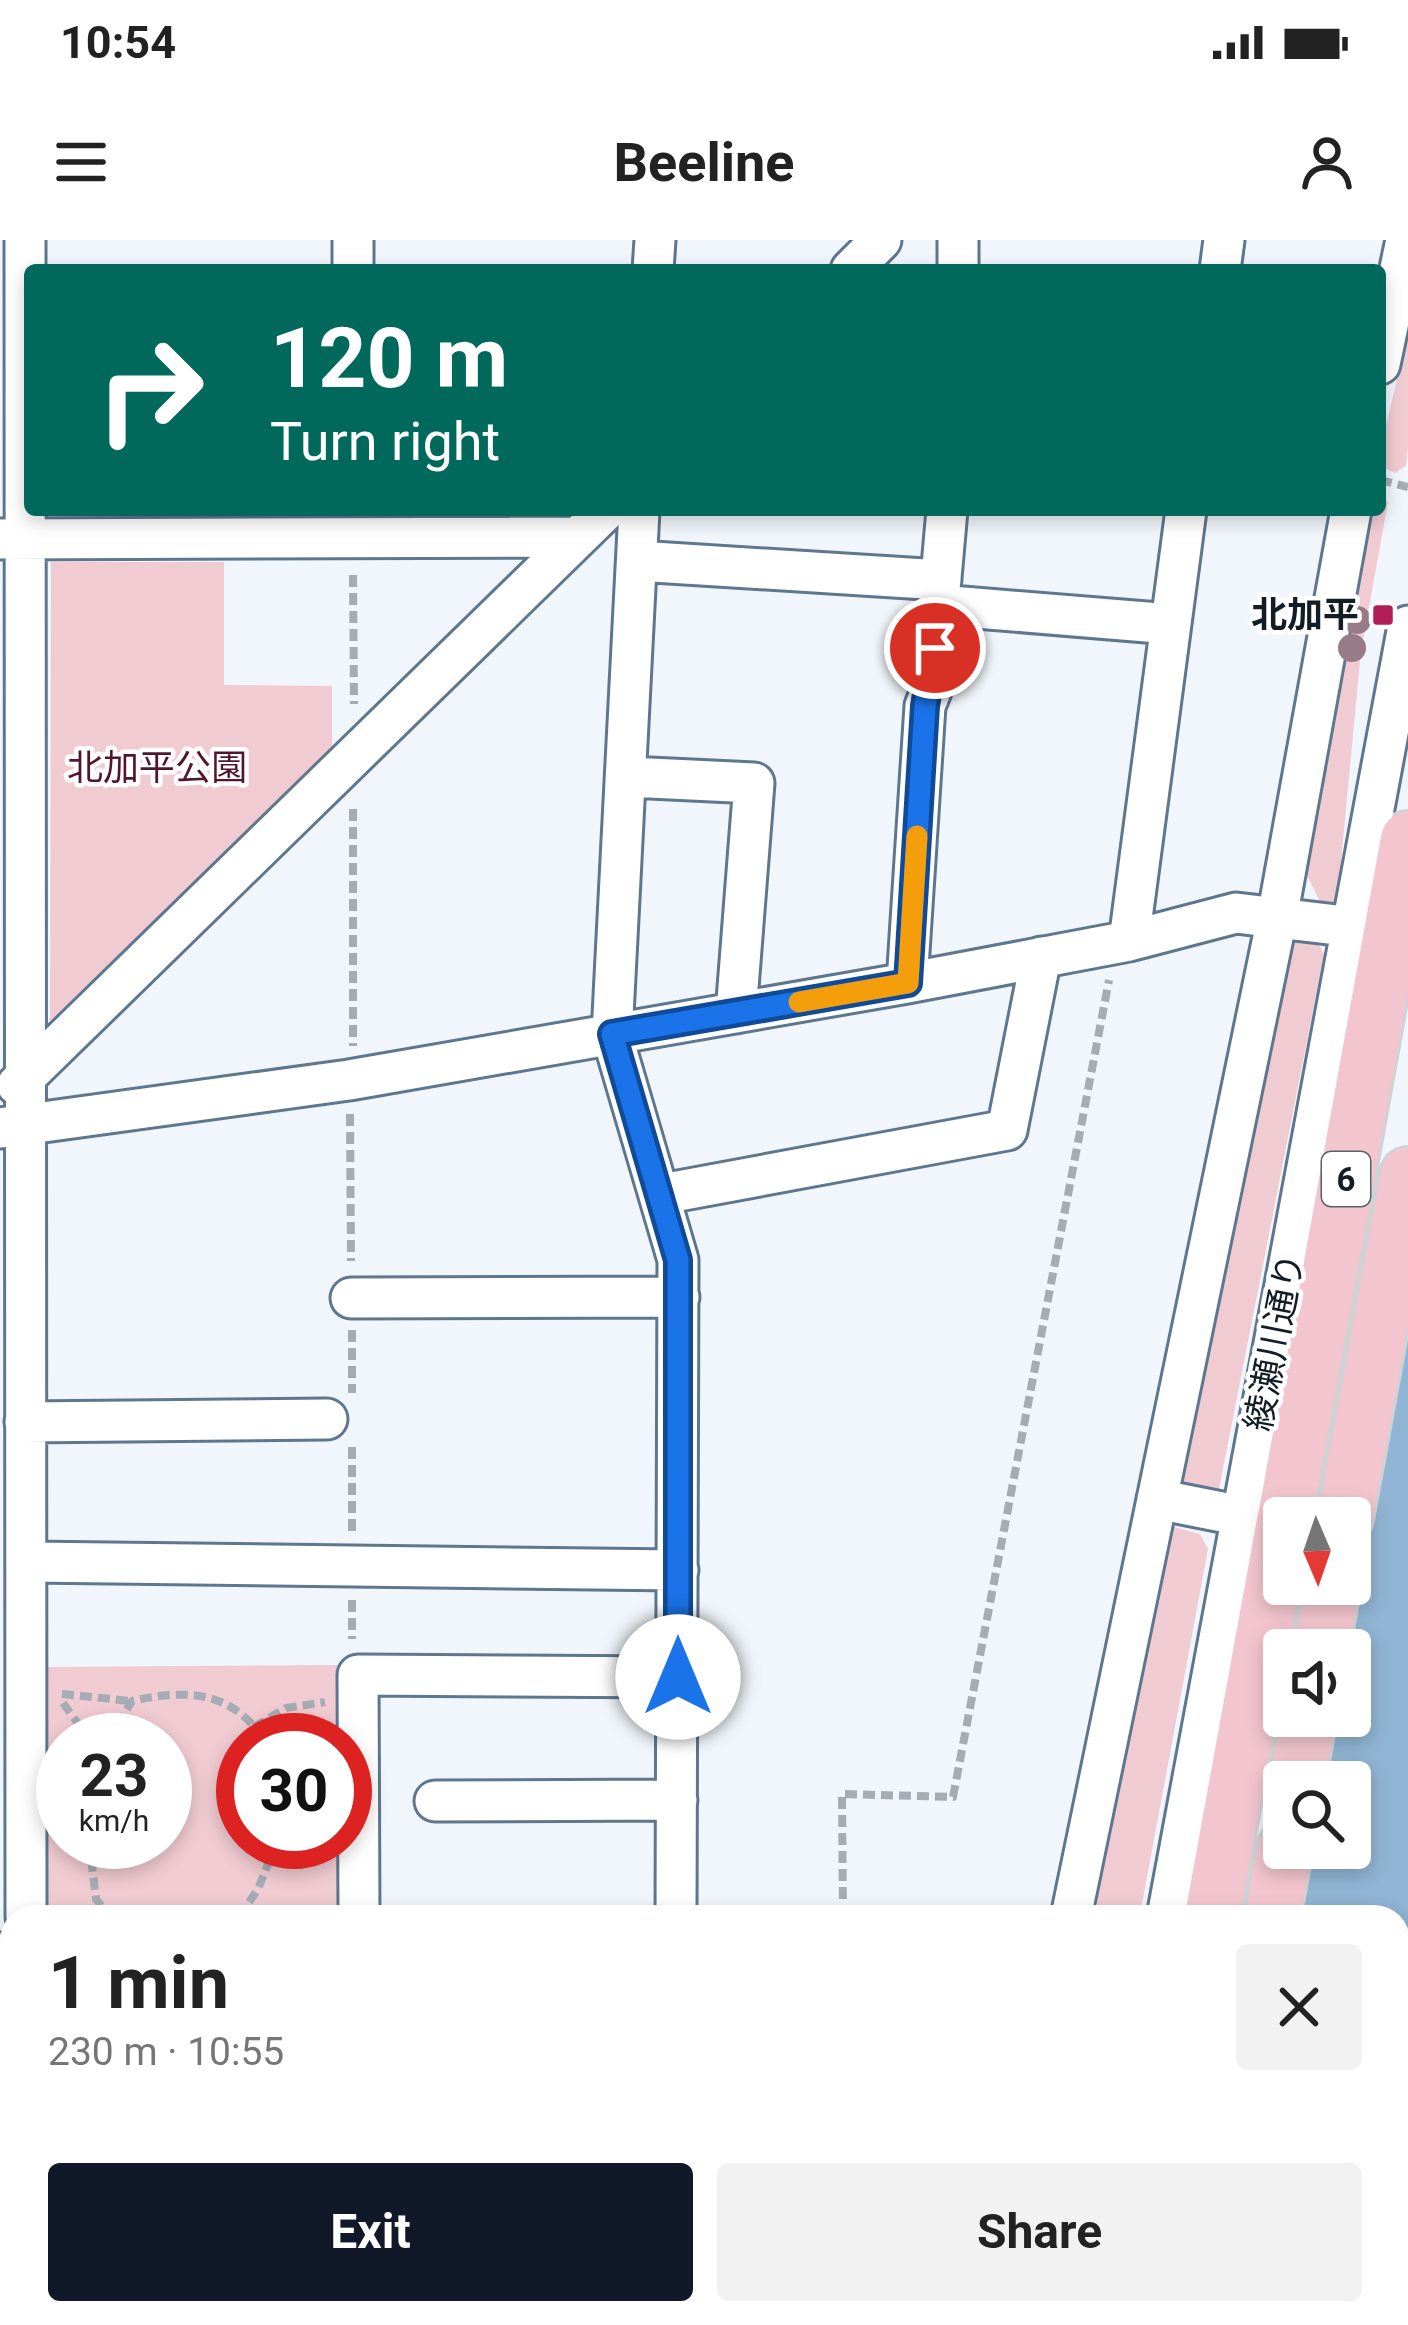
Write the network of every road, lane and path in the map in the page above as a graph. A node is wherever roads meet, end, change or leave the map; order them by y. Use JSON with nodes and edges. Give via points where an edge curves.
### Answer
{"nodes":[{"id":1,"x":881,"y":240,"type":"edge"},
{"id":2,"x":1406,"y":240,"type":"edge"},
{"id":3,"x":856,"y":264,"type":"edge"},
{"id":4,"x":1386,"y":335,"type":"edge"},
{"id":5,"x":24,"y":371,"type":"edge"},
{"id":6,"x":639,"y":516,"type":"edge"},
{"id":7,"x":946,"y":516,"type":"edge"},
{"id":8,"x":1185,"y":516,"type":"edge"},
{"id":9,"x":1350,"y":516,"type":"edge"},
{"id":10,"x":354,"y":524,"type":"edge"},
{"id":11,"x":592,"y":524,"type":"edge"},
{"id":12,"x":12,"y":539,"type":"edge"},
{"id":13,"x":637,"y":562,"type":"junction"},
{"id":14,"x":940,"y":593,"type":"junction"},
{"id":15,"x":1171,"y":624,"type":"junction"},
{"id":16,"x":1408,"y":626,"type":"edge"},
{"id":17,"x":629,"y":777,"type":"junction"},
{"id":18,"x":1408,"y":839,"type":"edge"},
{"id":19,"x":1277,"y":918,"type":"junction"},
{"id":20,"x":1354,"y":927,"type":"junction"},
{"id":21,"x":1123,"y":942,"type":"junction"},
{"id":22,"x":1041,"y":957,"type":"junction"},
{"id":23,"x":908,"y":983,"type":"junction"},
{"id":24,"x":736,"y":1012,"type":"junction"},
{"id":25,"x":612,"y":1034,"type":"junction"},
{"id":26,"x":12,"y":1107,"type":"edge"},
{"id":27,"x":1408,"y":1175,"type":"edge"},
{"id":28,"x":662,"y":1194,"type":"junction"},
{"id":29,"x":12,"y":1297,"type":"edge"},
{"id":30,"x":679,"y":1297,"type":"junction"},
{"id":31,"x":351,"y":1298,"type":"dead end"},
{"id":32,"x":327,"y":1419,"type":"dead end"},
{"id":33,"x":25,"y":1422,"type":"junction"},
{"id":34,"x":1273,"y":1497,"type":"edge"},
{"id":35,"x":1274,"y":1497,"type":"edge"},
{"id":36,"x":1349,"y":1497,"type":"edge"},
{"id":37,"x":1157,"y":1499,"type":"junction"},
{"id":38,"x":1263,"y":1517,"type":"edge"},
{"id":39,"x":18,"y":1538,"type":"edge"},
{"id":40,"x":1263,"y":1545,"type":"edge"},
{"id":41,"x":1263,"y":1566,"type":"edge"},
{"id":42,"x":678,"y":1570,"type":"junction"},
{"id":43,"x":678,"y":1677,"type":"junction"},
{"id":44,"x":358,"y":1696,"type":"junction"},
{"id":45,"x":132,"y":1701,"type":"junction"},
{"id":46,"x":69,"y":1713,"type":"edge"},
{"id":47,"x":125,"y":1713,"type":"edge"},
{"id":48,"x":235,"y":1713,"type":"edge"},
{"id":49,"x":278,"y":1713,"type":"edge"},
{"id":50,"x":13,"y":1788,"type":"edge"},
{"id":51,"x":677,"y":1800,"type":"junction"},
{"id":52,"x":434,"y":1801,"type":"dead end"},
{"id":53,"x":92,"y":1869,"type":"edge"},
{"id":54,"x":267,"y":1869,"type":"edge"},
{"id":55,"x":1281,"y":1869,"type":"edge"},
{"id":56,"x":25,"y":1905,"type":"edge"},
{"id":57,"x":101,"y":1905,"type":"edge"},
{"id":58,"x":247,"y":1905,"type":"edge"},
{"id":59,"x":359,"y":1905,"type":"edge"},
{"id":60,"x":676,"y":1905,"type":"edge"},
{"id":61,"x":843,"y":1905,"type":"edge"},
{"id":62,"x":1073,"y":1905,"type":"edge"},
{"id":63,"x":1170,"y":1905,"type":"edge"},
{"id":64,"x":1214,"y":1905,"type":"edge"},
{"id":65,"x":1274,"y":1905,"type":"edge"}],
"edges":[{"from":1,"to":3,"type":"street"},
{"from":2,"to":4,"type":"street"},
{"from":5,"to":12,"type":"street"},
{"from":6,"to":13,"type":"street"},
{"from":7,"to":14,"type":"street"},
{"from":8,"to":15,"type":"street"},
{"from":9,"to":19,"type":"street"},
{"from":10,"to":11,"type":"street"},
{"from":10,"to":12,"type":"street"},
{"from":11,"to":26,"type":"street"},
{"from":12,"to":26,"type":"street"},
{"from":13,"to":14,"type":"street"},
{"from":13,"to":17,"type":"street"},
{"from":14,"to":15,"type":"street"},
{"from":14,"to":23,"type":"street"},
{"from":15,"to":21,"type":"street"},
{"from":16,"to":20,"type":"street","name":"綾瀬川通り"},
{"from":17,"to":24,"type":"street","via":[[754,783]]},
{"from":17,"to":25,"type":"street"},
{"from":18,"to":35,"type":"highway","number":"6"},
{"from":19,"to":20,"type":"street"},
{"from":19,"to":21,"type":"street","via":[[1236,914]]},
{"from":19,"to":37,"type":"street"},
{"from":20,"to":34,"type":"street","name":"綾瀬川通り"},
{"from":21,"to":22,"type":"street"},
{"from":21,"to":61,"type":"path","via":[[953,1796],[842,1793]]},
{"from":22,"to":23,"type":"street"},
{"from":22,"to":28,"type":"street","via":[[1007,1130]]},
{"from":23,"to":24,"type":"street"},
{"from":24,"to":25,"type":"street"},
{"from":25,"to":26,"type":"street","via":[[350,1079]]},
{"from":25,"to":28,"type":"street"},
{"from":26,"to":29,"type":"street"},
{"from":27,"to":36,"type":"highway","number":"6"},
{"from":28,"to":30,"type":"street"},
{"from":29,"to":33,"type":"street"},
{"from":30,"to":31,"type":"street"},
{"from":30,"to":42,"type":"street"},
{"from":32,"to":33,"type":"street"},
{"from":33,"to":39,"type":"street"},
{"from":37,"to":38,"type":"street"},
{"from":37,"to":62,"type":"street"},
{"from":39,"to":42,"type":"street"},
{"from":39,"to":50,"type":"street"},
{"from":40,"to":63,"type":"street","name":"綾瀬川通り"},
{"from":41,"to":64,"type":"highway","number":"6"},
{"from":42,"to":43,"type":"street"},
{"from":43,"to":44,"type":"street","via":[[358,1675]]},
{"from":43,"to":51,"type":"street"},
{"from":44,"to":49,"type":"path"},
{"from":44,"to":59,"type":"street"},
{"from":45,"to":46,"type":"path","via":[[54,1693]]},
{"from":45,"to":47,"type":"path"},
{"from":45,"to":48,"type":"path","via":[[177,1691],[213,1696]]},
{"from":50,"to":56,"type":"street"},
{"from":51,"to":52,"type":"street"},
{"from":51,"to":60,"type":"street"},
{"from":53,"to":57,"type":"path"},
{"from":54,"to":58,"type":"path"},
{"from":55,"to":65,"type":"highway"}]}
